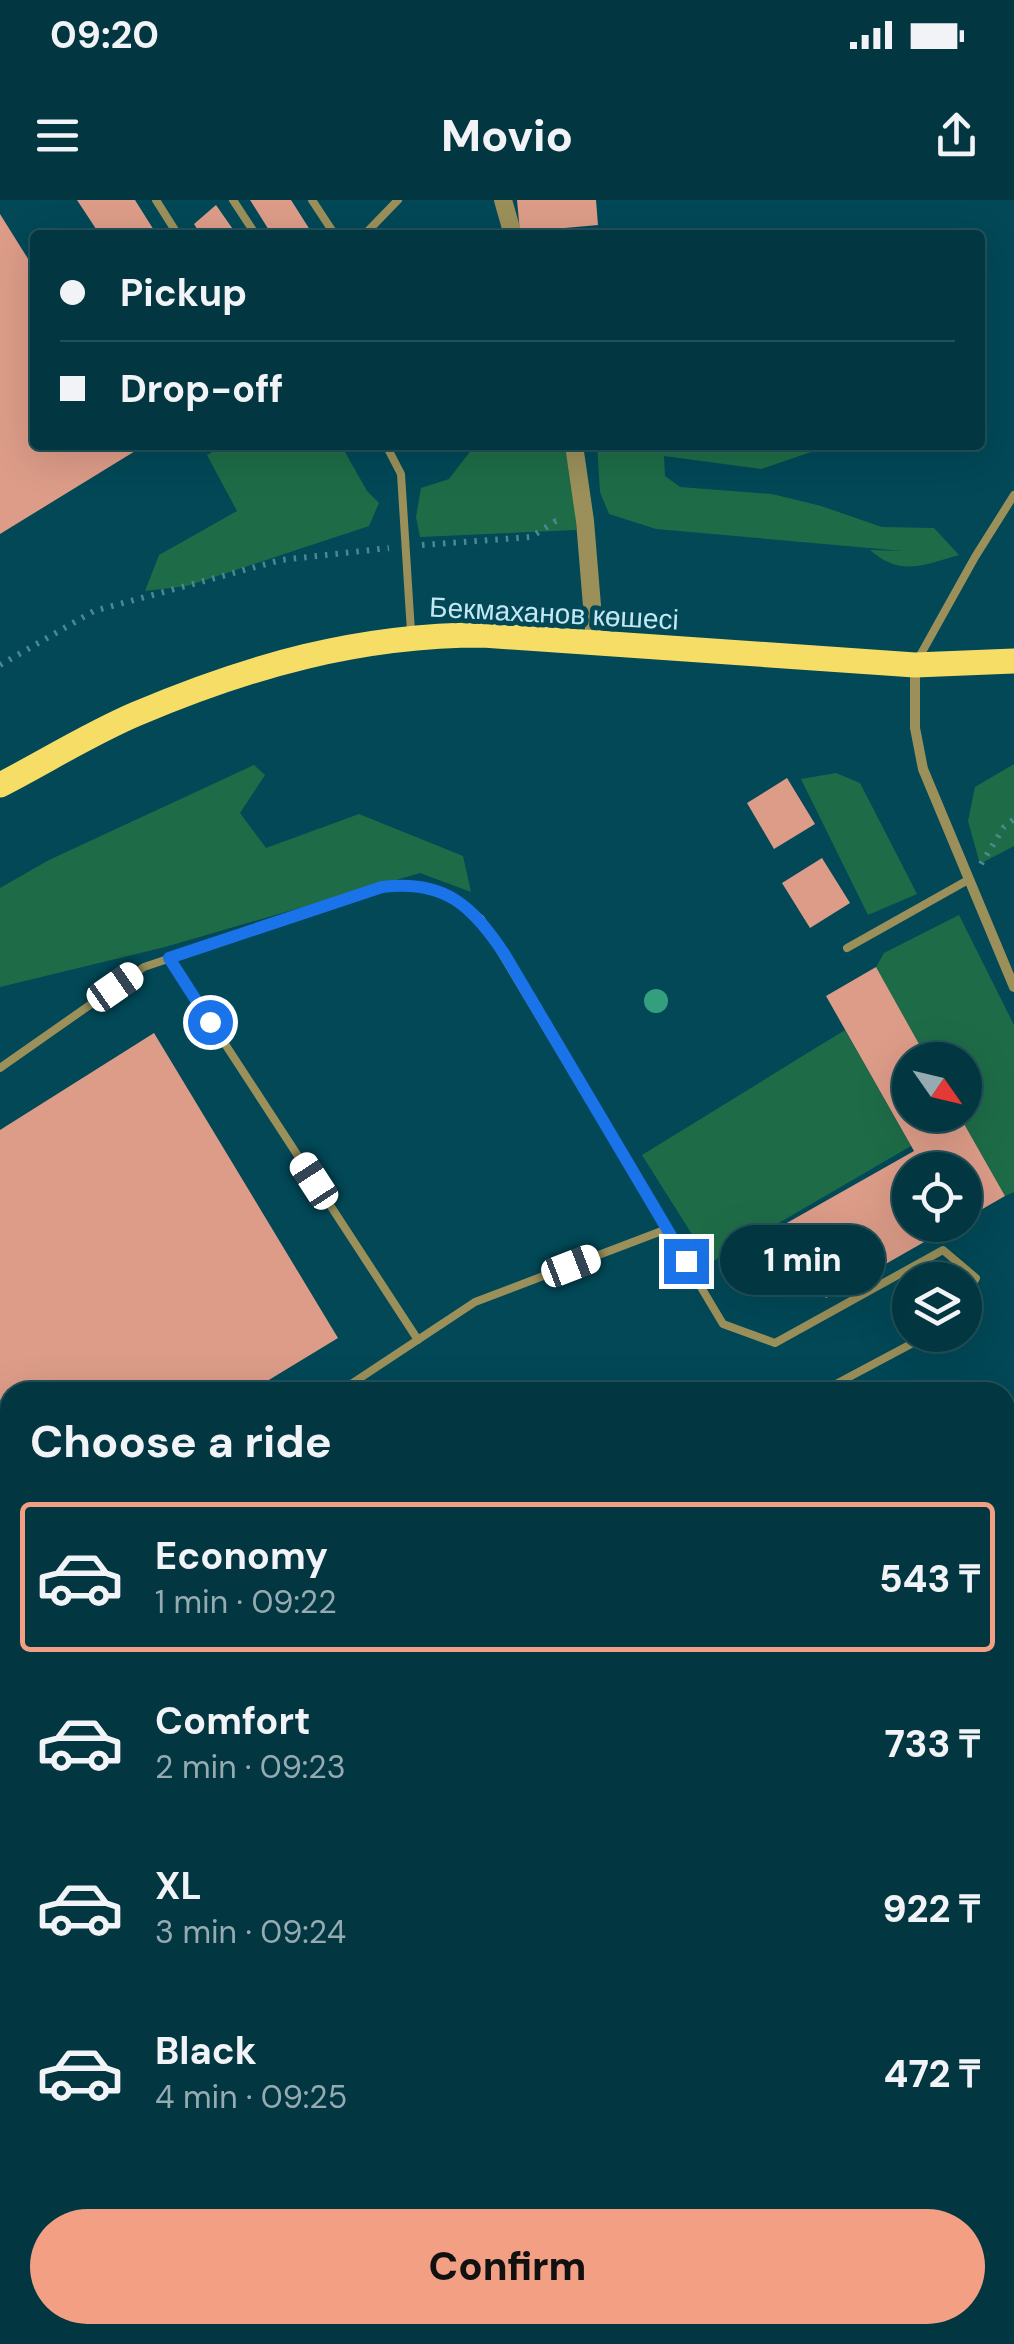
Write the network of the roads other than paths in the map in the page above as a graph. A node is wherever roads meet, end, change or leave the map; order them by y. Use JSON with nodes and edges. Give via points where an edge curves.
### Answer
{"nodes":[{"id":1,"x":156,"y":200,"type":"edge"},
{"id":2,"x":233,"y":200,"type":"edge"},
{"id":3,"x":312,"y":200,"type":"edge"},
{"id":4,"x":398,"y":200,"type":"edge"},
{"id":5,"x":503,"y":200,"type":"edge"},
{"id":6,"x":175,"y":230,"type":"edge"},
{"id":7,"x":253,"y":230,"type":"edge"},
{"id":8,"x":331,"y":230,"type":"edge"},
{"id":9,"x":369,"y":230,"type":"edge"},
{"id":10,"x":512,"y":230,"type":"edge"},
{"id":11,"x":389,"y":450,"type":"edge"},
{"id":12,"x":575,"y":450,"type":"edge"},
{"id":13,"x":1014,"y":495,"type":"edge"},
{"id":14,"x":411,"y":637,"type":"junction"},
{"id":15,"x":594,"y":642,"type":"junction"},
{"id":16,"x":1014,"y":661,"type":"edge"},
{"id":17,"x":915,"y":665,"type":"junction"},
{"id":18,"x":0,"y":786,"type":"edge"},
{"id":19,"x":968,"y":880,"type":"junction"},
{"id":20,"x":847,"y":948,"type":"dead end"},
{"id":21,"x":169,"y":958,"type":"junction"},
{"id":22,"x":1014,"y":987,"type":"edge"},
{"id":23,"x":0,"y":1068,"type":"edge"},
{"id":24,"x":667,"y":1229,"type":"junction"},
{"id":25,"x":922,"y":1262,"type":"edge"},
{"id":26,"x":957,"y":1262,"type":"edge"},
{"id":27,"x":892,"y":1279,"type":"edge"},
{"id":28,"x":418,"y":1340,"type":"junction"},
{"id":29,"x":896,"y":1352,"type":"edge"},
{"id":30,"x":353,"y":1382,"type":"edge"},
{"id":31,"x":840,"y":1382,"type":"edge"}],
"edges":[{"from":1,"to":6,"type":"lane"},
{"from":2,"to":7,"type":"lane"},
{"from":3,"to":8,"type":"lane"},
{"from":4,"to":9,"type":"lane"},
{"from":5,"to":10,"type":"street"},
{"from":11,"to":14,"type":"lane","via":[[401,474]]},
{"from":12,"to":15,"type":"street"},
{"from":13,"to":17,"type":"lane"},
{"from":14,"to":15,"type":"main road","name":"Бекмаханов көшесі"},
{"from":14,"to":18,"type":"main road","name":"Бекмаханов көшесі","via":[[350,644],[256,670],[134,715]]},
{"from":15,"to":17,"type":"main road","name":"Бекмаханов көшесі"},
{"from":16,"to":17,"type":"main road","name":"Бекмаханов көшесі"},
{"from":17,"to":19,"type":"street","via":[[923,769]]},
{"from":19,"to":20,"type":"lane"},
{"from":19,"to":22,"type":"street"},
{"from":21,"to":23,"type":"lane","via":[[144,966]]},
{"from":21,"to":24,"type":"lane","via":[[382,887],[413,883],[453,898],[481,920],[505,955]]},
{"from":21,"to":28,"type":"lane"},
{"from":24,"to":27,"type":"lane","via":[[723,1324],[775,1344]]},
{"from":24,"to":28,"type":"lane","via":[[475,1302]]},
{"from":25,"to":26,"type":"lane","via":[[943,1250]]},
{"from":28,"to":30,"type":"lane"},
{"from":29,"to":31,"type":"lane"}]}
